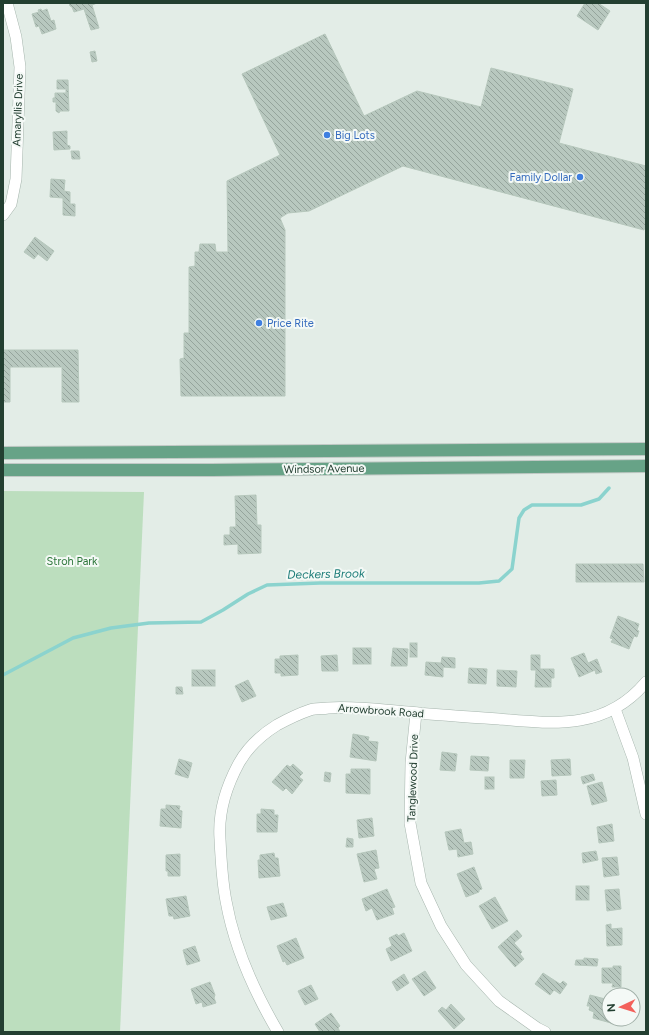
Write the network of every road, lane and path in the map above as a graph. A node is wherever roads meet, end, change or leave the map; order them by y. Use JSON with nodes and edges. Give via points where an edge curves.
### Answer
{"nodes":[{"id":1,"x":7,"y":3,"type":"edge"},
{"id":2,"x":3,"y":215,"type":"edge"},
{"id":3,"x":576,"y":449,"type":"junction"},
{"id":4,"x":646,"y":449,"type":"edge"},
{"id":5,"x":292,"y":451,"type":"junction"},
{"id":6,"x":3,"y":453,"type":"edge"},
{"id":7,"x":576,"y":466,"type":"junction"},
{"id":8,"x":646,"y":466,"type":"edge"},
{"id":9,"x":288,"y":469,"type":"junction"},
{"id":10,"x":3,"y":470,"type":"edge"},
{"id":11,"x":646,"y":682,"type":"edge"},
{"id":12,"x":615,"y":709,"type":"junction"},
{"id":13,"x":416,"y":713,"type":"junction"},
{"id":14,"x":646,"y":814,"type":"edge"},
{"id":15,"x":278,"y":1032,"type":"edge"},
{"id":16,"x":545,"y":1032,"type":"edge"}],
"edges":[{"from":1,"to":2,"type":"street","name":"Amaryllis Drive","via":[[16,37],[20,68],[16,180],[11,204]]},
{"from":3,"to":4,"type":"main road","name":"Windsor Avenue"},
{"from":3,"to":5,"type":"main road","name":"Windsor Avenue"},
{"from":3,"to":7,"type":"main road"},
{"from":5,"to":6,"type":"main road","name":"Windsor Avenue"},
{"from":5,"to":9,"type":"main road"},
{"from":7,"to":8,"type":"main road","name":"Windsor Avenue"},
{"from":7,"to":9,"type":"main road","name":"Windsor Avenue"},
{"from":9,"to":10,"type":"main road","name":"Windsor Avenue"},
{"from":11,"to":12,"type":"street","name":"Arrowbrook Road"},
{"from":12,"to":13,"type":"street","name":"Arrowbrook Road","via":[[580,721],[542,723]]},
{"from":12,"to":14,"type":"street","via":[[634,758]]},
{"from":13,"to":15,"type":"street","name":"Arrowbrook Road","via":[[347,707],[312,709],[291,717],[265,733],[245,754],[233,774],[223,799],[219,825],[221,870],[226,902],[232,929],[248,971]]},
{"from":13,"to":16,"type":"street","name":"Tanglewood Drive","via":[[411,763],[410,823],[421,884],[441,926],[466,965],[500,1001]]}]}
